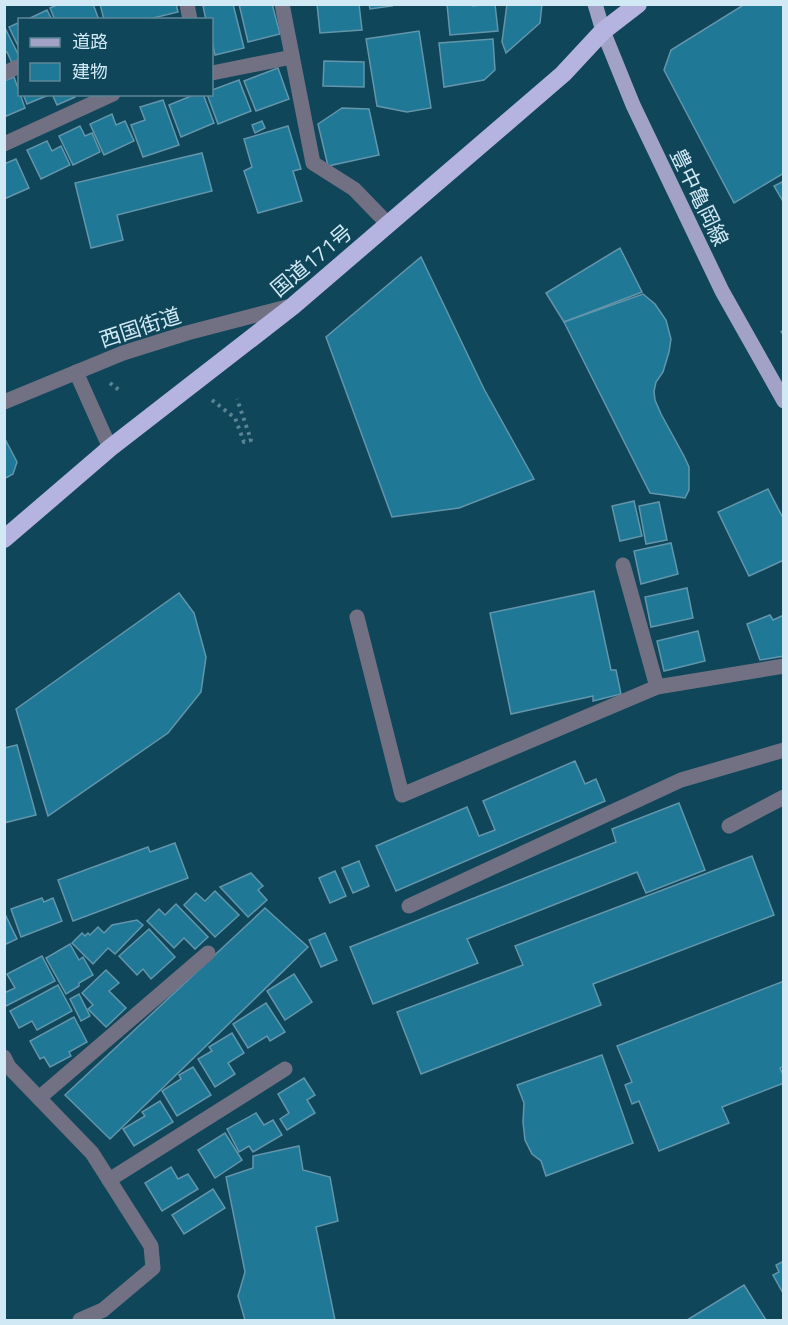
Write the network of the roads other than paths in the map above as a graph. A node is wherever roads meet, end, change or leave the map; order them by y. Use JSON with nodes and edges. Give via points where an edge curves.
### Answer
{"nodes":[{"id":1,"x":282,"y":4,"type":"edge"},
{"id":2,"x":596,"y":4,"type":"edge"},
{"id":3,"x":638,"y":4,"type":"edge"},
{"id":4,"x":603,"y":31,"type":"junction"},
{"id":5,"x":292,"y":57,"type":"junction"},
{"id":6,"x":18,"y":67,"type":"edge"},
{"id":7,"x":4,"y":73,"type":"edge"},
{"id":8,"x":213,"y":73,"type":"edge"},
{"id":9,"x":109,"y":96,"type":"edge"},
{"id":10,"x":4,"y":144,"type":"edge"},
{"id":11,"x":388,"y":224,"type":"junction"},
{"id":12,"x":292,"y":306,"type":"junction"},
{"id":13,"x":76,"y":372,"type":"junction"},
{"id":14,"x":783,"y":401,"type":"edge"},
{"id":15,"x":4,"y":402,"type":"edge"},
{"id":16,"x":110,"y":448,"type":"junction"},
{"id":17,"x":4,"y":539,"type":"edge"},
{"id":18,"x":623,"y":565,"type":"dead end"},
{"id":19,"x":357,"y":617,"type":"dead end"},
{"id":20,"x":783,"y":666,"type":"edge"},
{"id":21,"x":657,"y":687,"type":"junction"},
{"id":22,"x":783,"y":750,"type":"edge"},
{"id":23,"x":783,"y":797,"type":"edge"},
{"id":24,"x":729,"y":826,"type":"dead end"},
{"id":25,"x":409,"y":906,"type":"dead end"},
{"id":26,"x":208,"y":953,"type":"dead end"},
{"id":27,"x":4,"y":1057,"type":"edge"},
{"id":28,"x":285,"y":1069,"type":"dead end"},
{"id":29,"x":39,"y":1098,"type":"junction"},
{"id":30,"x":109,"y":1180,"type":"junction"},
{"id":31,"x":102,"y":1315,"type":"edge"},
{"id":32,"x":80,"y":1320,"type":"edge"}],
"edges":[{"from":1,"to":5,"type":"street"},
{"from":2,"to":4,"type":"main road","name":"豊中亀岡線"},
{"from":3,"to":4,"type":"highway","name":"国道171号"},
{"from":4,"to":11,"type":"highway","name":"国道171号","via":[[562,74]]},
{"from":4,"to":14,"type":"main road","name":"豊中亀岡線","via":[[633,105],[722,291]]},
{"from":5,"to":8,"type":"street"},
{"from":5,"to":11,"type":"street","via":[[313,164],[354,189]]},
{"from":6,"to":7,"type":"street"},
{"from":9,"to":10,"type":"street"},
{"from":11,"to":12,"type":"highway","name":"国道171号"},
{"from":12,"to":13,"type":"street","name":"西国街道","via":[[123,352]]},
{"from":12,"to":16,"type":"highway","name":"国道171号"},
{"from":13,"to":15,"type":"street","name":"西国街道"},
{"from":13,"to":16,"type":"street"},
{"from":16,"to":17,"type":"highway","name":"国道171号"},
{"from":18,"to":21,"type":"street"},
{"from":19,"to":21,"type":"street","via":[[402,795]]},
{"from":20,"to":21,"type":"street"},
{"from":22,"to":25,"type":"street","via":[[681,780]]},
{"from":23,"to":24,"type":"street"},
{"from":26,"to":29,"type":"street"},
{"from":27,"to":29,"type":"street"},
{"from":28,"to":30,"type":"street"},
{"from":29,"to":30,"type":"street","via":[[92,1153]]},
{"from":30,"to":31,"type":"street","via":[[151,1246],[153,1268]]},
{"from":31,"to":32,"type":"street"}]}
